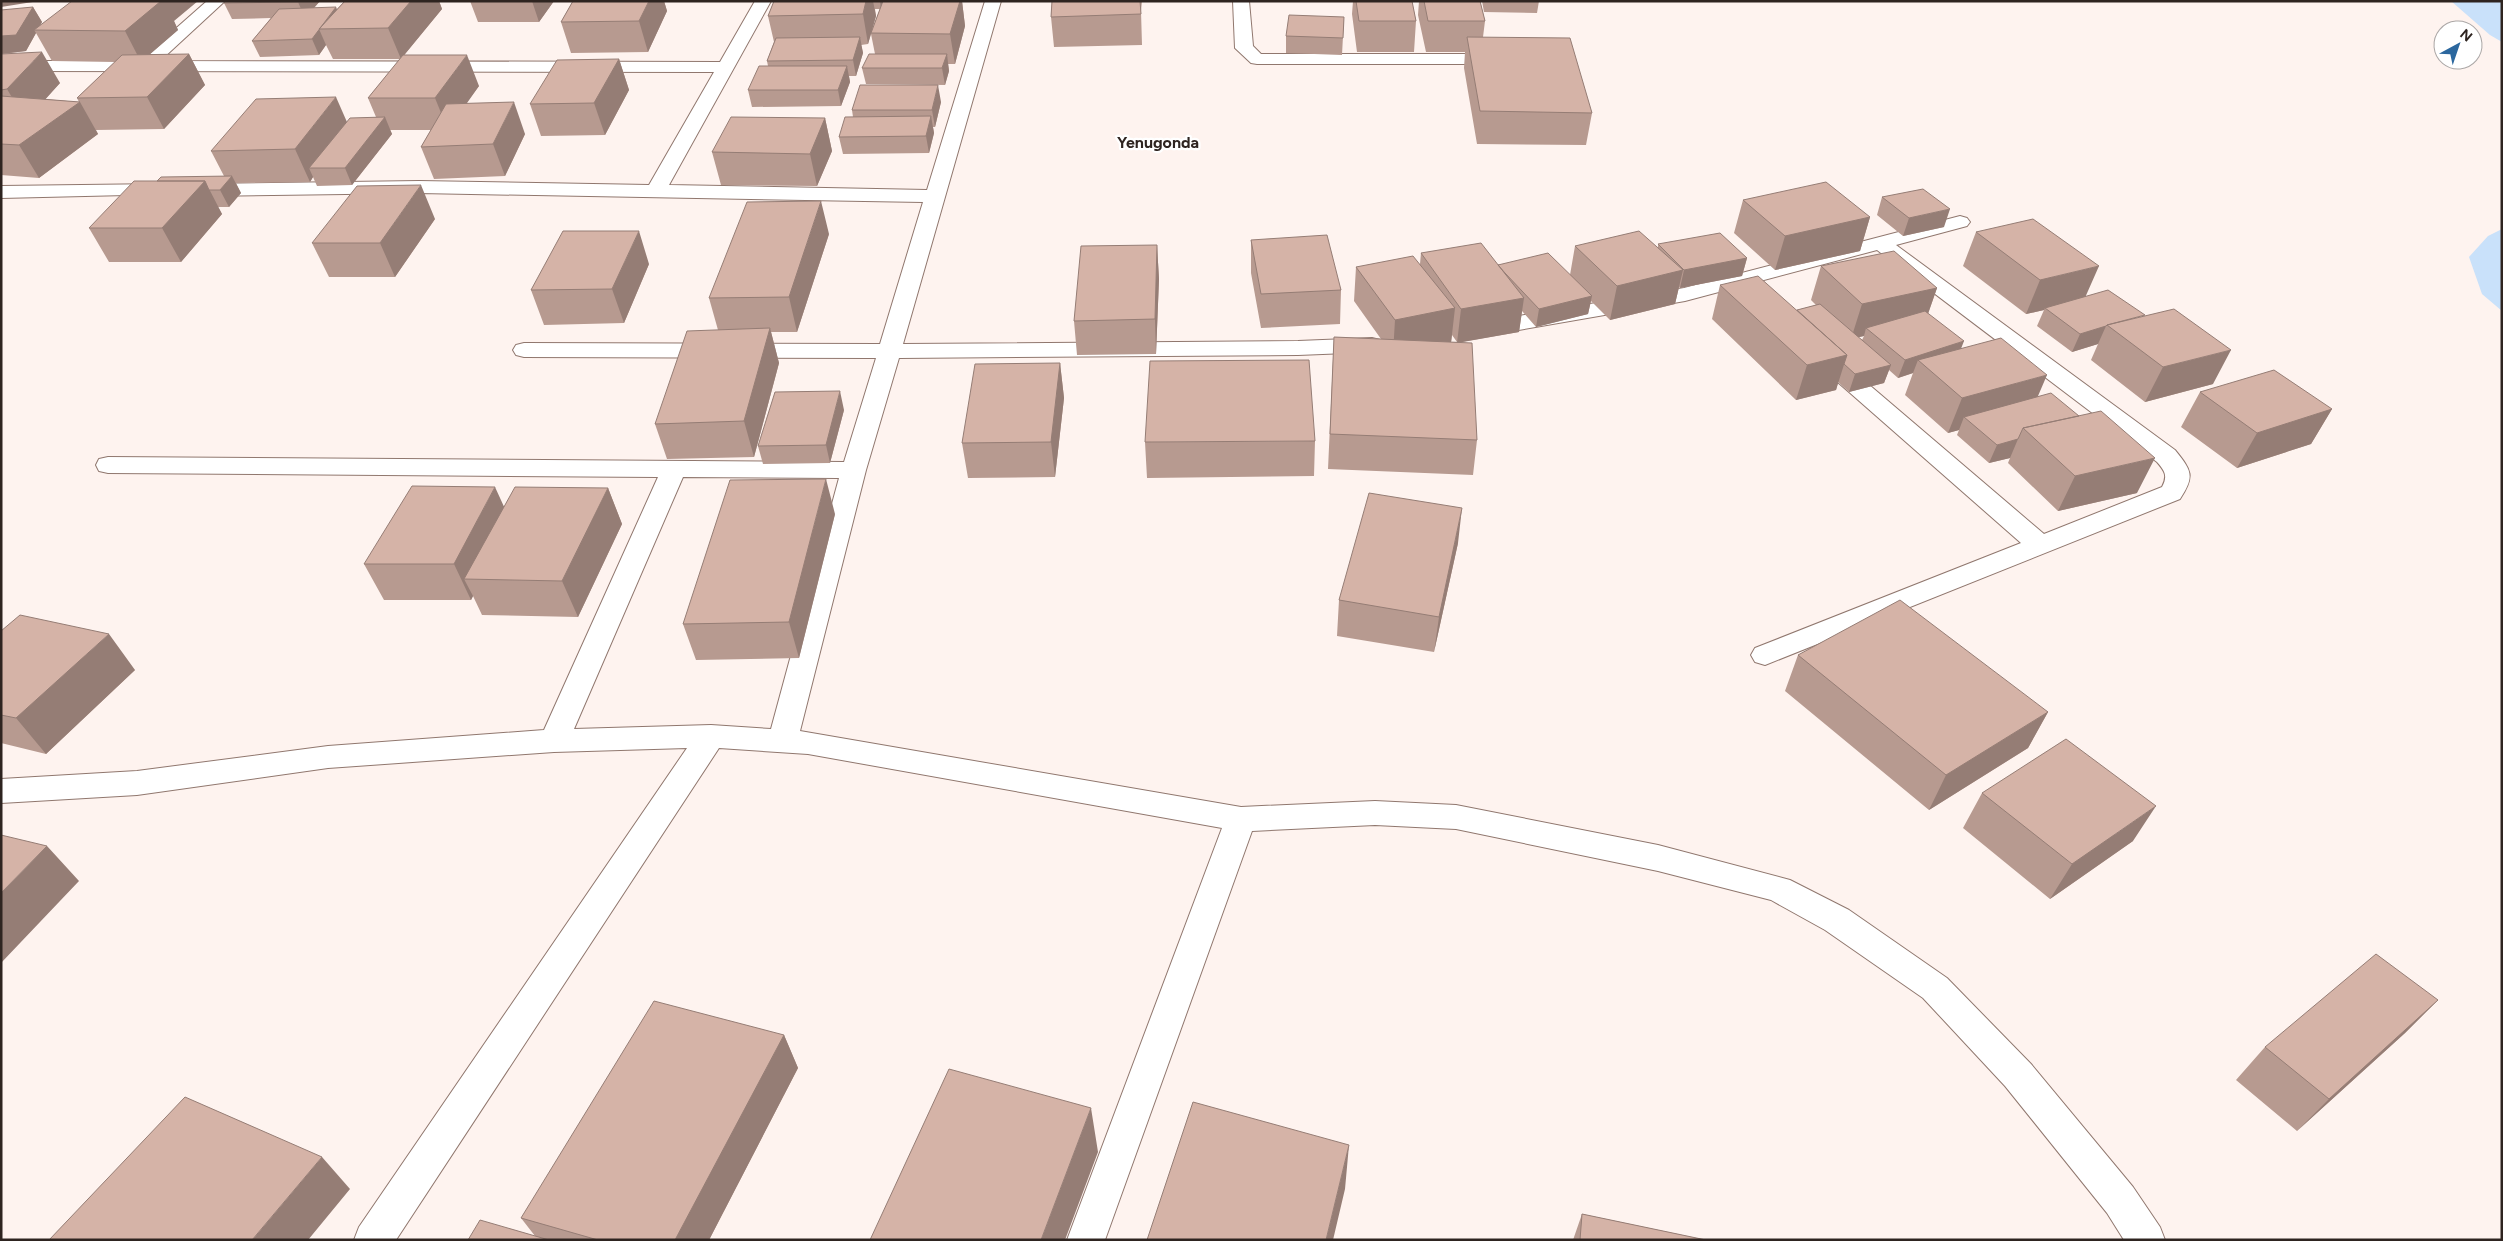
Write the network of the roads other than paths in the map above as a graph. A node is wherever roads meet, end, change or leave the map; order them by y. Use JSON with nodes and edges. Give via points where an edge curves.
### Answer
{"nodes":[{"id":1,"x":217,"y":1,"type":"edge"},
{"id":2,"x":763,"y":1,"type":"edge"},
{"id":3,"x":993,"y":1,"type":"edge"},
{"id":4,"x":1241,"y":1,"type":"edge"},
{"id":5,"x":1522,"y":59,"type":"edge"},
{"id":6,"x":145,"y":65,"type":"junction"},
{"id":7,"x":1,"y":66,"type":"edge"},
{"id":8,"x":726,"y":67,"type":"junction"},
{"id":9,"x":656,"y":191,"type":"junction"},
{"id":10,"x":1,"y":192,"type":"edge"},
{"id":11,"x":935,"y":196,"type":"junction"},
{"id":12,"x":1960,"y":222,"type":"dead end"},
{"id":13,"x":1853,"y":223,"type":"edge"},
{"id":14,"x":1880,"y":243,"type":"junction"},
{"id":15,"x":1734,"y":281,"type":"junction"},
{"id":16,"x":1757,"y":300,"type":"edge"},
{"id":17,"x":1465,"y":332,"type":"edge"},
{"id":18,"x":1396,"y":342,"type":"edge"},
{"id":19,"x":524,"y":350,"type":"dead end"},
{"id":20,"x":890,"y":351,"type":"junction"},
{"id":21,"x":1816,"y":352,"type":"edge"},
{"id":22,"x":108,"y":465,"type":"dead end"},
{"id":23,"x":674,"y":469,"type":"junction"},
{"id":24,"x":854,"y":470,"type":"junction"},
{"id":25,"x":2040,"y":545,"type":"junction"},
{"id":26,"x":1765,"y":655,"type":"dead end"},
{"id":27,"x":711,"y":736,"type":"junction"},
{"id":28,"x":554,"y":741,"type":"junction"},
{"id":29,"x":782,"y":742,"type":"junction"},
{"id":30,"x":1,"y":791,"type":"edge"},
{"id":31,"x":1241,"y":819,"type":"junction"},
{"id":32,"x":373,"y":1240,"type":"edge"},
{"id":33,"x":1086,"y":1240,"type":"edge"},
{"id":34,"x":2146,"y":1240,"type":"edge"}],
"edges":[{"from":1,"to":6,"type":"street"},
{"from":2,"to":8,"type":"street"},
{"from":3,"to":11,"type":"street"},
{"from":4,"to":5,"type":"street","via":[[1244,48],[1257,59]]},
{"from":6,"to":7,"type":"street"},
{"from":6,"to":8,"type":"street"},
{"from":8,"to":9,"type":"street"},
{"from":9,"to":10,"type":"street","via":[[419,187]]},
{"from":9,"to":11,"type":"street"},
{"from":11,"to":20,"type":"street"},
{"from":12,"to":14,"type":"street"},
{"from":13,"to":14,"type":"street"},
{"from":14,"to":15,"type":"street"},
{"from":14,"to":25,"type":"street","via":[[2166,456],[2179,472],[2180,480],[2171,493]]},
{"from":15,"to":16,"type":"street"},
{"from":15,"to":17,"type":"street","via":[[1686,294]]},
{"from":18,"to":20,"type":"street","via":[[1298,348]]},
{"from":19,"to":20,"type":"street"},
{"from":20,"to":24,"type":"street"},
{"from":21,"to":25,"type":"street"},
{"from":22,"to":23,"type":"street"},
{"from":23,"to":24,"type":"street"},
{"from":23,"to":28,"type":"street"},
{"from":24,"to":29,"type":"street"},
{"from":25,"to":26,"type":"street"},
{"from":27,"to":28,"type":"street"},
{"from":27,"to":29,"type":"street"},
{"from":27,"to":32,"type":"street"},
{"from":28,"to":30,"type":"street","via":[[328,757],[137,783]]},
{"from":29,"to":31,"type":"street","via":[[818,745]]},
{"from":31,"to":33,"type":"street"},
{"from":31,"to":34,"type":"street","via":[[1375,813],[1456,817],[1658,858],[1779,889],[1837,920],[1935,988],[2018,1075],[2120,1200]]}]}
